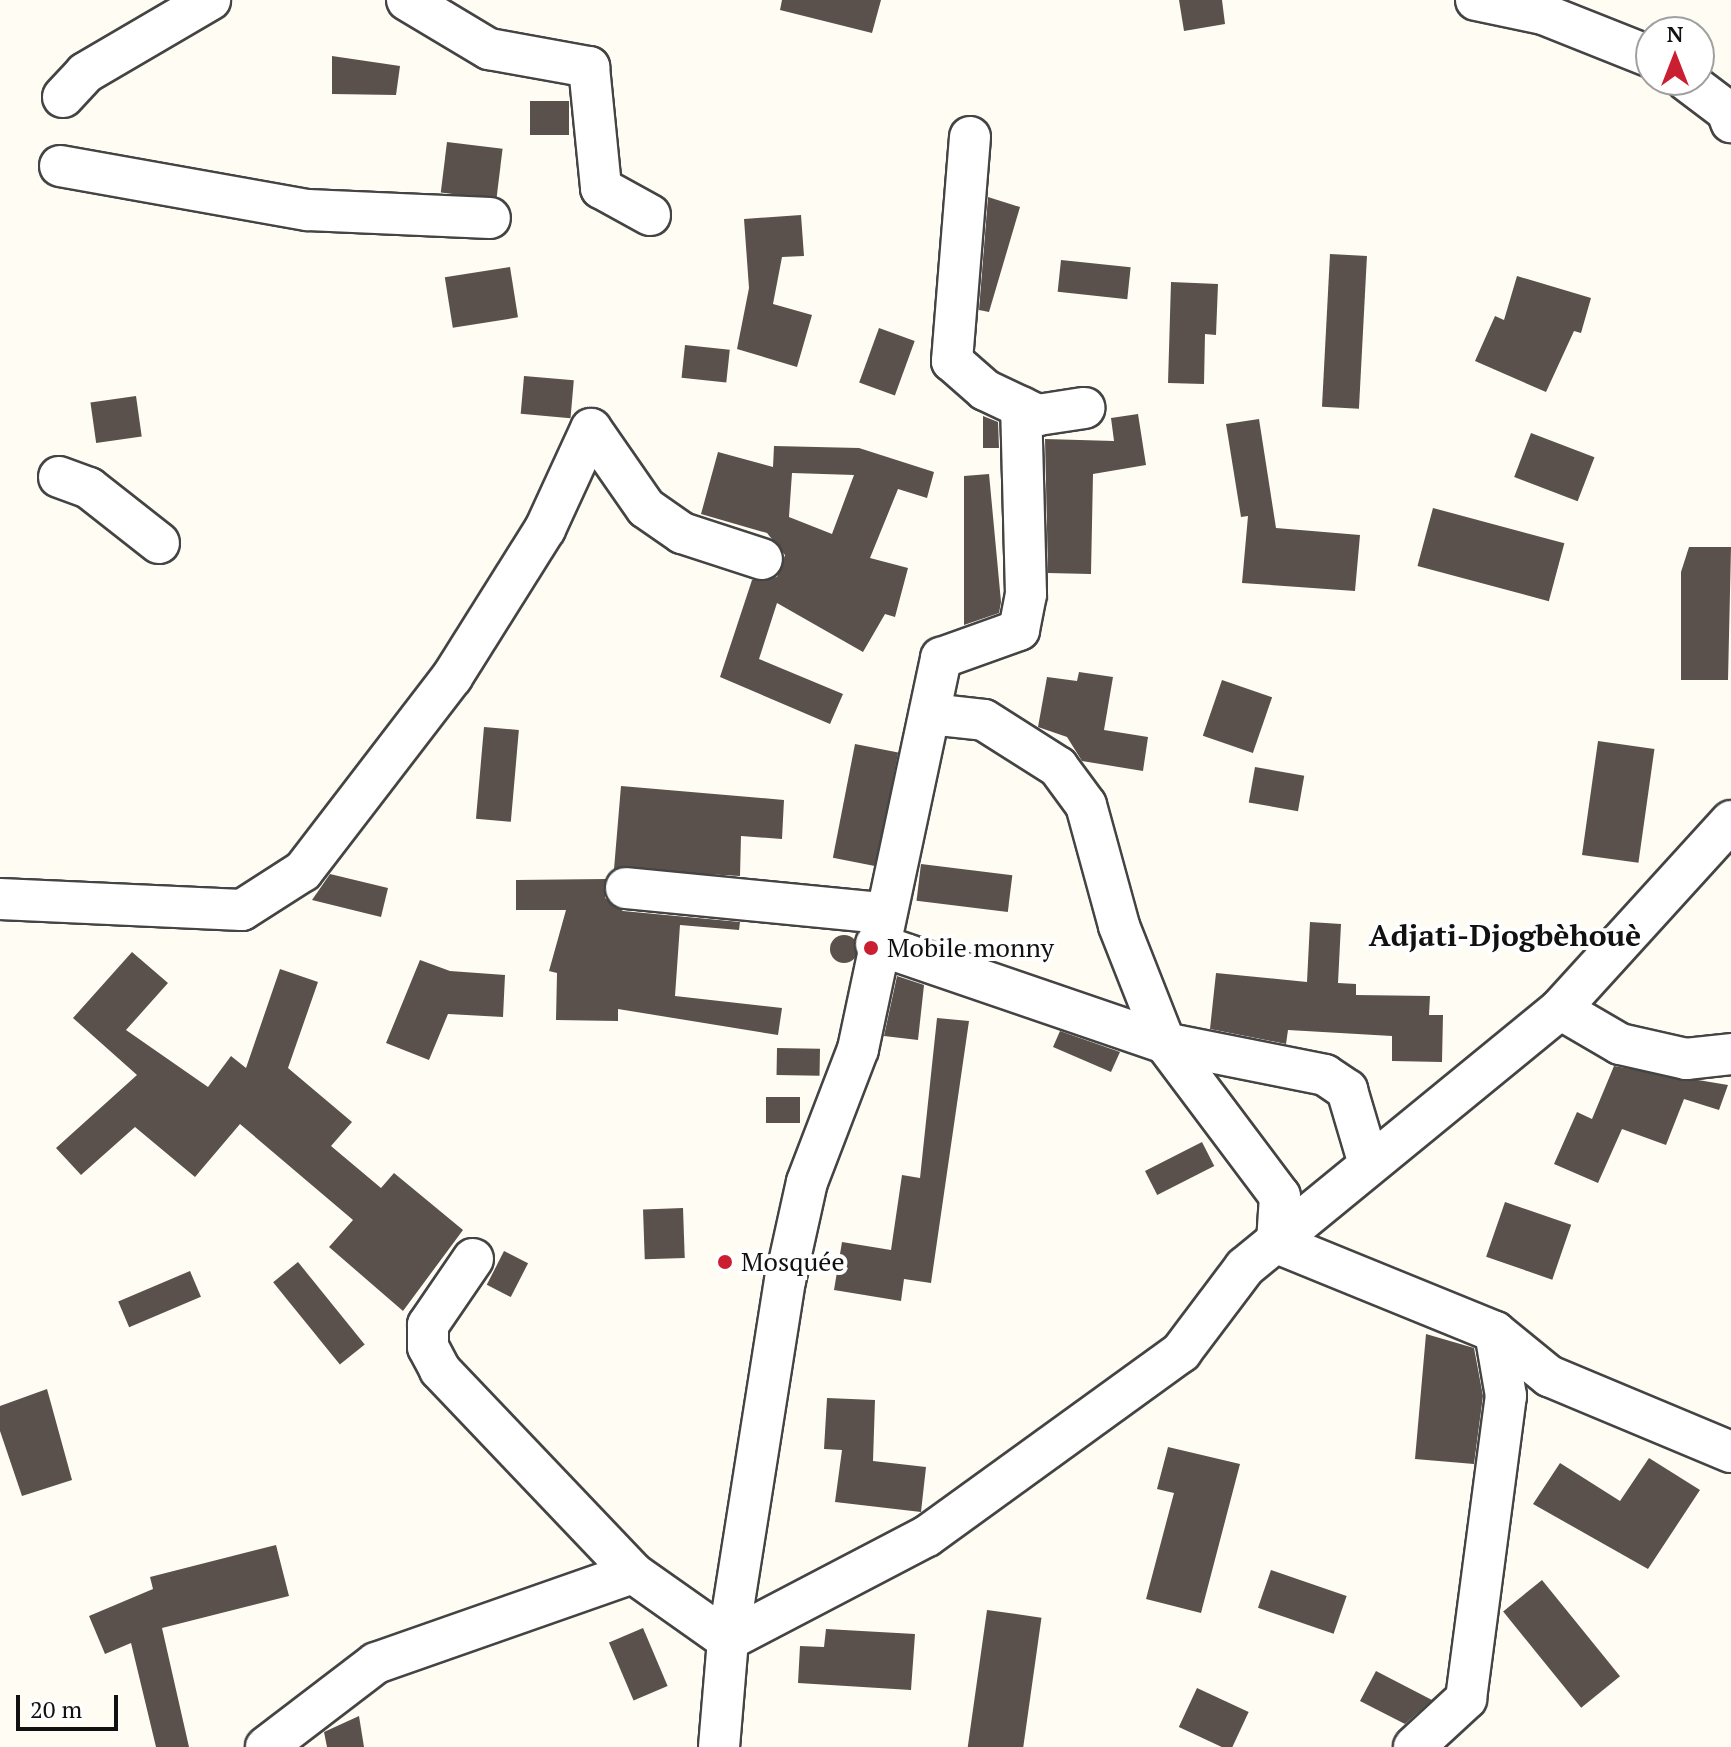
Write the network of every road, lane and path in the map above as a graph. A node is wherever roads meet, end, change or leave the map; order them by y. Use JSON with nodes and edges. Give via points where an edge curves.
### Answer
{"nodes":[{"id":1,"x":210,"y":0,"type":"edge"},
{"id":2,"x":407,"y":0,"type":"edge"},
{"id":3,"x":1476,"y":0,"type":"edge"},
{"id":4,"x":1635,"y":51,"type":"edge"},
{"id":5,"x":1707,"y":96,"type":"edge"},
{"id":6,"x":63,"y":97,"type":"dead end"},
{"id":7,"x":1731,"y":122,"type":"edge"},
{"id":8,"x":970,"y":137,"type":"dead end"},
{"id":9,"x":60,"y":166,"type":"dead end"},
{"id":10,"x":650,"y":215,"type":"dead end"},
{"id":11,"x":490,"y":218,"type":"dead end"},
{"id":12,"x":1021,"y":407,"type":"junction"},
{"id":13,"x":1084,"y":408,"type":"dead end"},
{"id":14,"x":59,"y":477,"type":"dead end"},
{"id":15,"x":159,"y":543,"type":"dead end"},
{"id":16,"x":762,"y":559,"type":"dead end"},
{"id":17,"x":930,"y":714,"type":"junction"},
{"id":18,"x":1731,"y":821,"type":"edge"},
{"id":19,"x":626,"y":888,"type":"dead end"},
{"id":20,"x":0,"y":899,"type":"edge"},
{"id":21,"x":879,"y":928,"type":"junction"},
{"id":22,"x":1560,"y":1009,"type":"junction"},
{"id":23,"x":1165,"y":1043,"type":"junction"},
{"id":24,"x":1731,"y":1054,"type":"edge"},
{"id":25,"x":1368,"y":1161,"type":"junction"},
{"id":26,"x":1277,"y":1243,"type":"junction"},
{"id":27,"x":473,"y":1259,"type":"dead end"},
{"id":28,"x":1495,"y":1332,"type":"junction"},
{"id":29,"x":1731,"y":1452,"type":"edge"},
{"id":30,"x":633,"y":1573,"type":"junction"},
{"id":31,"x":728,"y":1640,"type":"junction"},
{"id":32,"x":266,"y":1747,"type":"edge"},
{"id":33,"x":719,"y":1747,"type":"edge"},
{"id":34,"x":1414,"y":1747,"type":"edge"}],
"edges":[{"from":1,"to":6,"type":"street","via":[[85,73]]},
{"from":2,"to":10,"type":"street","via":[[489,49],[589,67],[601,188]]},
{"from":3,"to":4,"type":"street","via":[[1543,14]]},
{"from":5,"to":7,"type":"street","via":[[1727,111]]},
{"from":8,"to":12,"type":"street","via":[[952,361],[985,390]]},
{"from":9,"to":11,"type":"street","via":[[308,210]]},
{"from":12,"to":13,"type":"street","via":[[1038,415]]},
{"from":12,"to":17,"type":"street","via":[[1026,594],[1019,630],[941,658]]},
{"from":14,"to":15,"type":"street","via":[[89,488]]},
{"from":16,"to":20,"type":"street","via":[[682,533],[646,508],[591,429],[545,529],[478,638],[373,790],[303,871],[242,910]]},
{"from":17,"to":21,"type":"street"},
{"from":17,"to":23,"type":"street","via":[[984,720],[1058,767],[1086,805],[1119,926]]},
{"from":18,"to":22,"type":"street"},
{"from":19,"to":21,"type":"street"},
{"from":21,"to":23,"type":"street"},
{"from":21,"to":31,"type":"street","via":[[858,1049],[807,1182],[785,1281]]},
{"from":22,"to":24,"type":"street","via":[[1620,1044],[1686,1059]]},
{"from":22,"to":25,"type":"street"},
{"from":23,"to":25,"type":"street","via":[[1325,1075],[1347,1090]]},
{"from":23,"to":26,"type":"street","via":[[1280,1196]]},
{"from":25,"to":26,"type":"street"},
{"from":26,"to":28,"type":"street"},
{"from":26,"to":31,"type":"street","via":[[1245,1267],[1181,1352],[1084,1428],[927,1536]]},
{"from":27,"to":30,"type":"street","via":[[428,1325],[428,1347],[440,1370]]},
{"from":28,"to":29,"type":"street","via":[[1549,1376]]},
{"from":28,"to":34,"type":"street","via":[[1506,1396],[1466,1699]]},
{"from":30,"to":31,"type":"street"},
{"from":30,"to":32,"type":"street","via":[[376,1663]]},
{"from":31,"to":33,"type":"street"}]}
